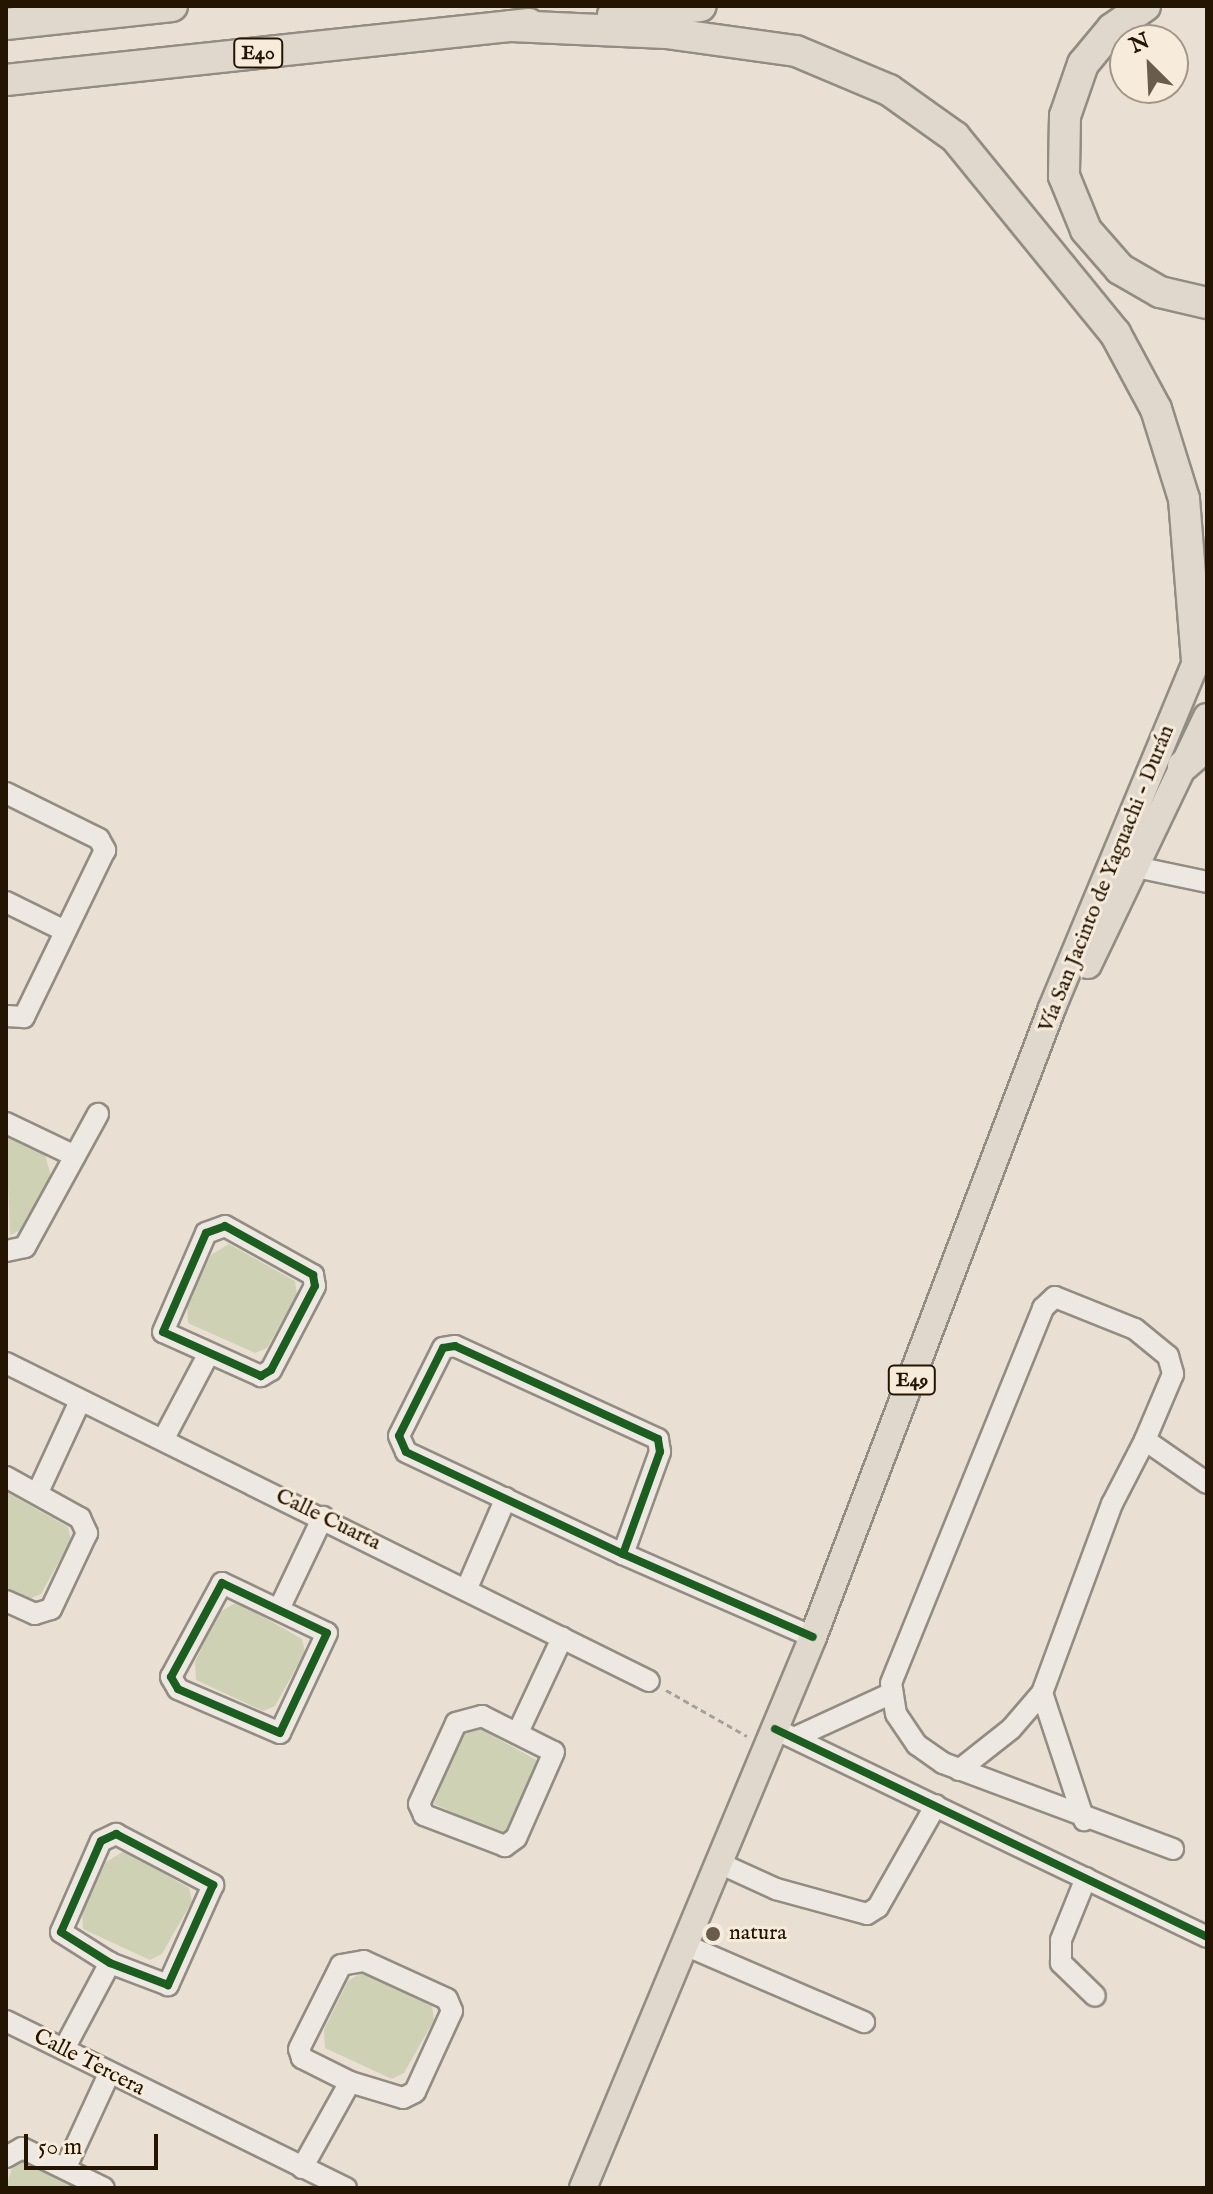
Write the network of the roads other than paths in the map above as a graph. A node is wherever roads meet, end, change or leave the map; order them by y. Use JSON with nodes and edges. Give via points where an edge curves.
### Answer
{"nodes":[{"id":1,"x":172,"y":6,"type":"edge"},
{"id":2,"x":701,"y":6,"type":"edge"},
{"id":3,"x":1145,"y":6,"type":"edge"},
{"id":4,"x":6,"y":24,"type":"edge"},
{"id":5,"x":511,"y":26,"type":"junction"},
{"id":6,"x":6,"y":80,"type":"edge"},
{"id":7,"x":1207,"y":303,"type":"edge"},
{"id":8,"x":1202,"y":649,"type":"edge"},
{"id":9,"x":1207,"y":717,"type":"edge"},
{"id":10,"x":1207,"y":745,"type":"edge"},
{"id":11,"x":1183,"y":766,"type":"junction"},
{"id":12,"x":6,"y":793,"type":"edge"},
{"id":13,"x":1136,"y":867,"type":"junction"},
{"id":14,"x":1207,"y":882,"type":"edge"},
{"id":15,"x":6,"y":902,"type":"edge"},
{"id":16,"x":65,"y":931,"type":"junction"},
{"id":17,"x":6,"y":1016,"type":"edge"},
{"id":18,"x":98,"y":1114,"type":"dead end"},
{"id":19,"x":6,"y":1123,"type":"edge"},
{"id":20,"x":1011,"y":1123,"type":"junction"},
{"id":21,"x":75,"y":1156,"type":"junction"},
{"id":22,"x":6,"y":1251,"type":"edge"},
{"id":23,"x":208,"y":1355,"type":"junction"},
{"id":24,"x":6,"y":1363,"type":"edge"},
{"id":25,"x":80,"y":1401,"type":"junction"},
{"id":26,"x":163,"y":1440,"type":"junction"},
{"id":27,"x":1145,"y":1440,"type":"junction"},
{"id":28,"x":6,"y":1477,"type":"edge"},
{"id":29,"x":1207,"y":1483,"type":"edge"},
{"id":30,"x":38,"y":1492,"type":"junction"},
{"id":31,"x":506,"y":1498,"type":"junction"},
{"id":32,"x":323,"y":1517,"type":"junction"},
{"id":33,"x":623,"y":1554,"type":"junction"},
{"id":34,"x":467,"y":1588,"type":"junction"},
{"id":35,"x":6,"y":1601,"type":"edge"},
{"id":36,"x":280,"y":1607,"type":"junction"},
{"id":37,"x":813,"y":1637,"type":"junction"},
{"id":38,"x":562,"y":1638,"type":"junction"},
{"id":39,"x":649,"y":1681,"type":"road end"},
{"id":40,"x":892,"y":1693,"type":"junction"},
{"id":41,"x":1042,"y":1693,"type":"junction"},
{"id":42,"x":519,"y":1730,"type":"junction"},
{"id":43,"x":780,"y":1738,"type":"junction"},
{"id":44,"x":959,"y":1770,"type":"junction"},
{"id":45,"x":936,"y":1805,"type":"junction"},
{"id":46,"x":1084,"y":1820,"type":"junction"},
{"id":47,"x":1173,"y":1849,"type":"dead end"},
{"id":48,"x":719,"y":1863,"type":"junction"},
{"id":49,"x":1086,"y":1878,"type":"junction"},
{"id":50,"x":1207,"y":1937,"type":"edge"},
{"id":51,"x":685,"y":1945,"type":"junction"},
{"id":52,"x":110,"y":1963,"type":"junction"},
{"id":53,"x":1095,"y":1996,"type":"dead end"},
{"id":54,"x":6,"y":2021,"type":"edge"},
{"id":55,"x":864,"y":2022,"type":"dead end"},
{"id":56,"x":64,"y":2049,"type":"junction"},
{"id":57,"x":109,"y":2074,"type":"junction"},
{"id":58,"x":350,"y":2082,"type":"junction"},
{"id":59,"x":6,"y":2157,"type":"edge"},
{"id":60,"x":66,"y":2167,"type":"junction"},
{"id":61,"x":302,"y":2168,"type":"junction"},
{"id":62,"x":336,"y":2186,"type":"edge"},
{"id":63,"x":104,"y":2188,"type":"edge"},
{"id":64,"x":583,"y":2188,"type":"edge"}],
"edges":[{"from":1,"to":4,"type":"highway"},
{"from":2,"to":5,"type":"highway","number":"E40"},
{"from":3,"to":7,"type":"highway","via":[[1112,29],[1083,64],[1065,116],[1064,176],[1086,230],[1120,269],[1160,292]]},
{"from":5,"to":6,"type":"highway","number":"E40"},
{"from":5,"to":8,"type":"highway","via":[[666,33],[796,51],[889,90],[955,137],[1115,333],[1156,409],[1184,499]]},
{"from":8,"to":20,"type":"main road","name":"Vía San Jacinto de Yaguachi - Durán","number":"E49"},
{"from":9,"to":11,"type":"main road","name":"Vía San Jacinto de Yaguachi - Durán","number":"E49"},
{"from":10,"to":11,"type":"highway"},
{"from":11,"to":13,"type":"main road","name":"Vía San Jacinto de Yaguachi - Durán","number":"E49"},
{"from":12,"to":16,"type":"street","via":[[103,845]]},
{"from":13,"to":14,"type":"street"},
{"from":13,"to":20,"type":"main road","name":"Vía San Jacinto de Yaguachi - Durán","number":"E49"},
{"from":15,"to":16,"type":"street"},
{"from":16,"to":17,"type":"street","via":[[24,1017]]},
{"from":18,"to":21,"type":"street"},
{"from":19,"to":21,"type":"street"},
{"from":20,"to":37,"type":"main road","name":"Vía San Jacinto de Yaguachi - Durán","number":"E49"},
{"from":21,"to":22,"type":"street","via":[[25,1247]]},
{"from":23,"to":23,"type":"street","via":[[261,1376],[271,1370],[315,1286],[305,1265],[225,1226],[206,1233],[163,1332]]},
{"from":23,"to":26,"type":"street"},
{"from":24,"to":25,"type":"street","name":"Calle Cuarta"},
{"from":25,"to":26,"type":"street","name":"Calle Cuarta"},
{"from":25,"to":30,"type":"street"},
{"from":26,"to":32,"type":"street","name":"Calle Cuarta"},
{"from":27,"to":29,"type":"street"},
{"from":27,"to":40,"type":"street","via":[[1173,1374],[1168,1356],[1135,1329],[1055,1297],[1043,1308],[903,1646]]},
{"from":27,"to":41,"type":"street","via":[[1112,1504]]},
{"from":28,"to":30,"type":"street"},
{"from":30,"to":35,"type":"street","via":[[80,1518],[87,1533],[51,1609],[35,1614]]},
{"from":31,"to":33,"type":"street"},
{"from":31,"to":33,"type":"street","via":[[399,1446],[446,1346],[658,1439],[660,1452]]},
{"from":31,"to":34,"type":"street"},
{"from":32,"to":34,"type":"street","name":"Calle Cuarta"},
{"from":32,"to":36,"type":"street"},
{"from":33,"to":37,"type":"street"},
{"from":34,"to":38,"type":"street","name":"Calle Cuarta"},
{"from":36,"to":36,"type":"street","via":[[231,1583],[214,1587],[171,1677],[174,1684],[280,1733],[327,1633]]},
{"from":37,"to":43,"type":"main road","name":"Vía San Jacinto de Yaguachi - Durán","number":"E49"},
{"from":38,"to":39,"type":"street","name":"Calle Cuarta"},
{"from":38,"to":42,"type":"street"},
{"from":40,"to":43,"type":"street"},
{"from":40,"to":44,"type":"street","via":[[917,1745]]},
{"from":41,"to":44,"type":"street","via":[[1011,1729]]},
{"from":41,"to":46,"type":"street"},
{"from":42,"to":42,"type":"street","via":[[482,1716],[456,1723],[422,1791],[424,1815],[493,1847],[516,1838],[554,1752]]},
{"from":43,"to":45,"type":"street"},
{"from":43,"to":48,"type":"main road","name":"Vía San Jacinto de Yaguachi - Durán","number":"E49"},
{"from":44,"to":46,"type":"street"},
{"from":45,"to":48,"type":"street","via":[[878,1907],[867,1914],[788,1893]]},
{"from":45,"to":49,"type":"street"},
{"from":46,"to":47,"type":"street"},
{"from":48,"to":51,"type":"main road","name":"Vía San Jacinto de Yaguachi - Durán","number":"E49"},
{"from":49,"to":50,"type":"street"},
{"from":49,"to":53,"type":"street","via":[[1061,1940],[1061,1963]]},
{"from":51,"to":55,"type":"street"},
{"from":51,"to":64,"type":"main road","name":"Vía San Jacinto de Yaguachi - Durán","number":"E49"},
{"from":52,"to":52,"type":"street","via":[[168,1985],[213,1885],[107,1836],[61,1932]]},
{"from":52,"to":56,"type":"street"},
{"from":54,"to":56,"type":"street","name":"Calle Tercera"},
{"from":56,"to":57,"type":"street","name":"Calle Tercera"},
{"from":57,"to":60,"type":"street"},
{"from":57,"to":61,"type":"street","name":"Calle Tercera"},
{"from":58,"to":58,"type":"street","via":[[391,2098],[415,2092],[451,2023],[447,1999],[364,1961],[341,1965],[299,2049],[302,2058]]},
{"from":58,"to":61,"type":"street"},
{"from":59,"to":60,"type":"street","via":[[22,2148]]},
{"from":60,"to":63,"type":"street"},
{"from":61,"to":62,"type":"street","name":"Calle Tercera"}]}
